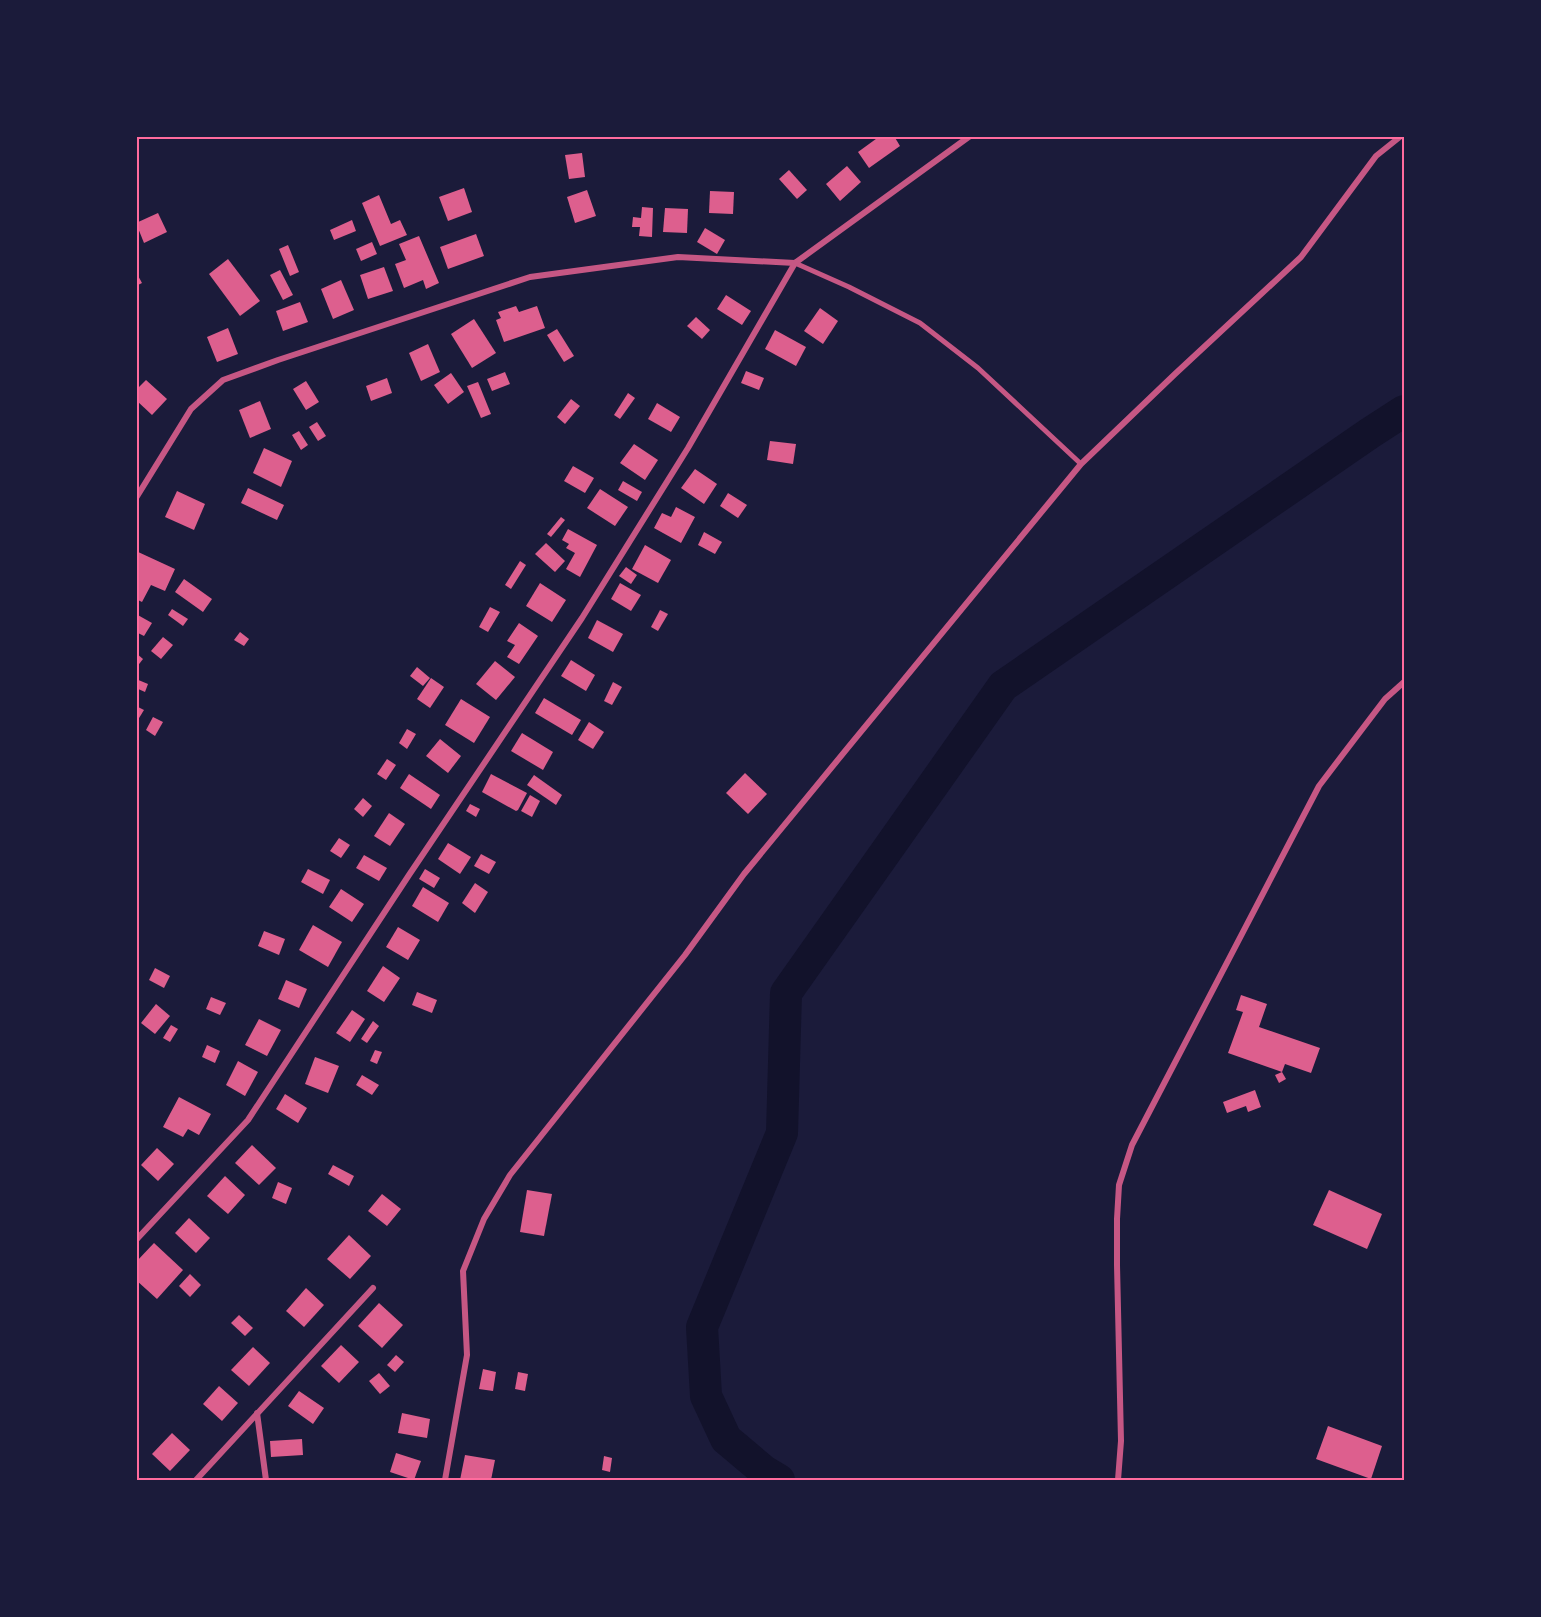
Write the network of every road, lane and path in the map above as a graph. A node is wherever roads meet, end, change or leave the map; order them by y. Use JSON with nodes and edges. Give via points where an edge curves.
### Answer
{"nodes":[{"id":1,"x":970,"y":136,"type":"edge"},
{"id":2,"x":1401,"y":136,"type":"edge"},
{"id":3,"x":795,"y":263,"type":"junction"},
{"id":4,"x":1081,"y":464,"type":"junction"},
{"id":5,"x":136,"y":498,"type":"edge"},
{"id":6,"x":1404,"y":682,"type":"edge"},
{"id":7,"x":136,"y":1240,"type":"edge"},
{"id":8,"x":373,"y":1288,"type":"dead end"},
{"id":9,"x":257,"y":1413,"type":"junction"},
{"id":10,"x":196,"y":1480,"type":"edge"},
{"id":11,"x":266,"y":1480,"type":"edge"},
{"id":12,"x":445,"y":1480,"type":"edge"},
{"id":13,"x":1118,"y":1480,"type":"edge"}],
"edges":[{"from":1,"to":3,"type":"street"},
{"from":2,"to":4,"type":"street","via":[[1376,156],[1301,257]]},
{"from":3,"to":4,"type":"street","via":[[920,323],[978,368]]},
{"from":3,"to":5,"type":"street","via":[[678,257],[530,277],[278,360],[223,380],[191,409]]},
{"from":3,"to":7,"type":"street","via":[[688,448],[582,618],[248,1120]]},
{"from":4,"to":12,"type":"street","via":[[744,874],[685,955],[510,1175],[484,1219],[463,1271],[467,1355]]},
{"from":6,"to":13,"type":"street","via":[[1385,699],[1318,786],[1132,1145],[1119,1185],[1117,1219],[1121,1442]]},
{"from":8,"to":9,"type":"street"},
{"from":9,"to":10,"type":"street"},
{"from":9,"to":11,"type":"street"}]}
